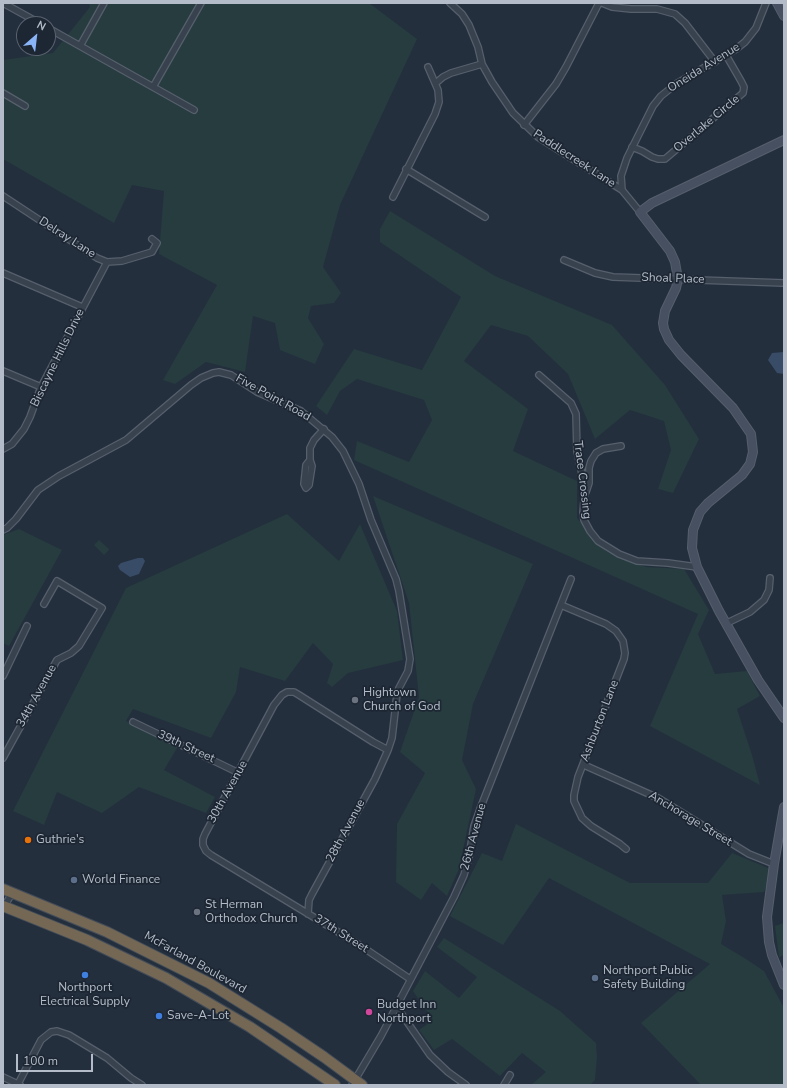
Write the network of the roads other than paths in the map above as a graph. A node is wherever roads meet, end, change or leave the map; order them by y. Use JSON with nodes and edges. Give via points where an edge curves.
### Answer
{"nodes":[{"id":1,"x":3,"y":3,"type":"edge"},
{"id":2,"x":104,"y":3,"type":"edge"},
{"id":3,"x":201,"y":3,"type":"edge"},
{"id":4,"x":450,"y":3,"type":"edge"},
{"id":5,"x":600,"y":3,"type":"edge"},
{"id":6,"x":766,"y":3,"type":"edge"},
{"id":7,"x":777,"y":3,"type":"edge"},
{"id":8,"x":27,"y":16,"type":"edge"},
{"id":9,"x":784,"y":16,"type":"edge"},
{"id":10,"x":56,"y":32,"type":"edge"},
{"id":11,"x":80,"y":46,"type":"junction"},
{"id":12,"x":726,"y":55,"type":"junction"},
{"id":13,"x":715,"y":62,"type":"junction"},
{"id":14,"x":482,"y":64,"type":"junction"},
{"id":15,"x":428,"y":67,"type":"dead end"},
{"id":16,"x":436,"y":83,"type":"junction"},
{"id":17,"x":153,"y":87,"type":"junction"},
{"id":18,"x":3,"y":93,"type":"edge"},
{"id":19,"x":25,"y":106,"type":"dead end"},
{"id":20,"x":194,"y":110,"type":"dead end"},
{"id":21,"x":524,"y":125,"type":"junction"},
{"id":22,"x":784,"y":140,"type":"edge"},
{"id":23,"x":632,"y":147,"type":"junction"},
{"id":24,"x":406,"y":169,"type":"junction"},
{"id":25,"x":621,"y":176,"type":"junction"},
{"id":26,"x":611,"y":183,"type":"junction"},
{"id":27,"x":622,"y":190,"type":"junction"},
{"id":28,"x":3,"y":196,"type":"edge"},
{"id":29,"x":393,"y":197,"type":"dead end"},
{"id":30,"x":640,"y":212,"type":"junction"},
{"id":31,"x":485,"y":217,"type":"dead end"},
{"id":32,"x":152,"y":239,"type":"dead end"},
{"id":33,"x":564,"y":260,"type":"dead end"},
{"id":34,"x":106,"y":262,"type":"junction"},
{"id":35,"x":3,"y":273,"type":"edge"},
{"id":36,"x":678,"y":279,"type":"junction"},
{"id":37,"x":784,"y":283,"type":"edge"},
{"id":38,"x":82,"y":307,"type":"junction"},
{"id":39,"x":3,"y":371,"type":"edge"},
{"id":40,"x":539,"y":375,"type":"dead end"},
{"id":41,"x":41,"y":387,"type":"junction"},
{"id":42,"x":324,"y":429,"type":"junction"},
{"id":43,"x":621,"y":446,"type":"dead end"},
{"id":44,"x":3,"y":449,"type":"edge"},
{"id":45,"x":306,"y":489,"type":"dead end"},
{"id":46,"x":585,"y":494,"type":"junction"},
{"id":47,"x":3,"y":530,"type":"edge"},
{"id":48,"x":697,"y":567,"type":"junction"},
{"id":49,"x":770,"y":578,"type":"dead end"},
{"id":50,"x":571,"y":579,"type":"dead end"},
{"id":51,"x":44,"y":604,"type":"dead end"},
{"id":52,"x":561,"y":605,"type":"junction"},
{"id":53,"x":727,"y":623,"type":"junction"},
{"id":54,"x":27,"y":626,"type":"dead end"},
{"id":55,"x":3,"y":676,"type":"edge"},
{"id":56,"x":784,"y":718,"type":"edge"},
{"id":57,"x":133,"y":722,"type":"dead end"},
{"id":58,"x":388,"y":750,"type":"junction"},
{"id":59,"x":3,"y":758,"type":"edge"},
{"id":60,"x":584,"y":765,"type":"junction"},
{"id":61,"x":238,"y":773,"type":"junction"},
{"id":62,"x":784,"y":807,"type":"edge"},
{"id":63,"x":626,"y":849,"type":"dead end"},
{"id":64,"x":774,"y":864,"type":"junction"},
{"id":65,"x":250,"y":878,"type":"joint"},
{"id":66,"x":3,"y":889,"type":"edge"},
{"id":67,"x":13,"y":892,"type":"junction"},
{"id":68,"x":3,"y":906,"type":"edge"},
{"id":69,"x":308,"y":914,"type":"junction"},
{"id":70,"x":410,"y":979,"type":"junction"},
{"id":71,"x":784,"y":985,"type":"edge"},
{"id":72,"x":396,"y":1006,"type":"junction"},
{"id":73,"x":510,"y":1075,"type":"dead end"},
{"id":74,"x":3,"y":1077,"type":"edge"},
{"id":75,"x":357,"y":1083,"type":"edge"},
{"id":76,"x":19,"y":1084,"type":"edge"},
{"id":77,"x":142,"y":1085,"type":"edge"},
{"id":78,"x":335,"y":1085,"type":"edge"},
{"id":79,"x":466,"y":1085,"type":"edge"},
{"id":80,"x":504,"y":1085,"type":"edge"}],
"edges":[{"from":1,"to":8,"type":"street"},
{"from":2,"to":11,"type":"street"},
{"from":3,"to":17,"type":"street"},
{"from":4,"to":14,"type":"street","name":"Paddlecreek Lane","via":[[469,25]]},
{"from":5,"to":13,"type":"street","via":[[631,9],[657,9],[675,14]]},
{"from":5,"to":21,"type":"street","via":[[556,84]]},
{"from":6,"to":12,"type":"street","name":"Oneida Avenue","via":[[753,33]]},
{"from":7,"to":9,"type":"street"},
{"from":10,"to":11,"type":"street"},
{"from":11,"to":17,"type":"street"},
{"from":12,"to":13,"type":"street","name":"Oneida Avenue"},
{"from":12,"to":23,"type":"street","name":"Overlake Circle","via":[[744,87],[743,93],[665,159],[652,157]]},
{"from":13,"to":23,"type":"street","name":"Oneida Avenue","via":[[676,84],[661,96],[650,111]]},
{"from":14,"to":16,"type":"street","via":[[451,73]]},
{"from":14,"to":21,"type":"street","name":"Paddlecreek Lane","via":[[513,113]]},
{"from":15,"to":16,"type":"street"},
{"from":16,"to":24,"type":"street","via":[[439,102],[435,114]]},
{"from":17,"to":20,"type":"street"},
{"from":18,"to":19,"type":"street"},
{"from":21,"to":26,"type":"street","name":"Paddlecreek Lane","via":[[538,137]]},
{"from":22,"to":30,"type":"street","via":[[652,203]]},
{"from":23,"to":25,"type":"street","name":"Oneida Avenue"},
{"from":24,"to":29,"type":"street"},
{"from":24,"to":31,"type":"street"},
{"from":25,"to":26,"type":"street"},
{"from":25,"to":27,"type":"street","name":"Oneida Avenue"},
{"from":26,"to":27,"type":"street","name":"Paddlecreek Lane"},
{"from":27,"to":30,"type":"street","name":"Paddlecreek Lane"},
{"from":28,"to":34,"type":"street","name":"Delray Lane"},
{"from":30,"to":36,"type":"street","via":[[670,251]]},
{"from":32,"to":34,"type":"street","via":[[157,243],[152,252],[122,261]]},
{"from":33,"to":36,"type":"street","name":"Shoal Place","via":[[607,276]]},
{"from":34,"to":38,"type":"street","name":"Biscayne Hills Drive"},
{"from":35,"to":38,"type":"street"},
{"from":36,"to":37,"type":"street","name":"Shoal Place"},
{"from":36,"to":48,"type":"street","via":[[665,310],[664,329],[681,355],[737,412],[748,428],[754,452],[746,470],[708,503],[697,518],[692,542]]},
{"from":38,"to":41,"type":"street","name":"Biscayne Hills Drive"},
{"from":39,"to":41,"type":"street"},
{"from":40,"to":46,"type":"street","name":"Trace Crossing","via":[[571,403],[576,414],[577,451]]},
{"from":41,"to":44,"type":"street","name":"Biscayne Hills Drive","via":[[24,428],[12,444]]},
{"from":42,"to":45,"type":"street","via":[[310,448],[310,460],[306,465],[308,474],[304,484]]},
{"from":42,"to":47,"type":"street","name":"Five Point Road","via":[[301,411],[257,392],[231,375],[213,373],[191,385],[126,440],[38,490],[16,519]]},
{"from":42,"to":58,"type":"street","name":"Five Point Road","via":[[343,452],[359,484],[399,591],[410,659],[408,671],[397,694],[392,738]]},
{"from":43,"to":46,"type":"street","via":[[603,449],[591,460],[589,483]]},
{"from":46,"to":48,"type":"street","name":"Trace Crossing","via":[[584,520],[598,541],[608,548],[637,561]]},
{"from":48,"to":53,"type":"street"},
{"from":49,"to":53,"type":"street","via":[[769,590],[764,600],[750,612]]},
{"from":50,"to":52,"type":"street","name":"26th Avenue"},
{"from":51,"to":59,"type":"street","name":"34th Avenue","via":[[57,581],[102,608],[79,646],[71,654],[57,660]]},
{"from":52,"to":60,"type":"street","name":"Ashburton Lane","via":[[611,627],[623,641],[625,654]]},
{"from":52,"to":70,"type":"street","name":"26th Avenue","via":[[474,826],[464,874]]},
{"from":53,"to":56,"type":"street","via":[[758,680]]},
{"from":54,"to":55,"type":"street"},
{"from":57,"to":61,"type":"street","name":"39th Street"},
{"from":58,"to":61,"type":"street","name":"30th Avenue","via":[[294,692],[287,692],[274,705]]},
{"from":58,"to":69,"type":"street","name":"28th Avenue","via":[[309,900]]},
{"from":60,"to":63,"type":"street","name":"Ashburton Lane","via":[[574,795],[578,813],[586,822]]},
{"from":60,"to":64,"type":"street","name":"Anchorage Street","via":[[658,798],[749,854]]},
{"from":61,"to":65,"type":"street","name":"30th Avenue","via":[[205,834],[203,845],[211,855]]},
{"from":62,"to":64,"type":"street"},
{"from":64,"to":71,"type":"street","via":[[768,930],[772,955]]},
{"from":65,"to":69,"type":"street","name":"37th Street"},
{"from":66,"to":67,"type":"highway","name":"McFarland Boulevard"},
{"from":67,"to":68,"type":"street"},
{"from":67,"to":75,"type":"highway","name":"McFarland Boulevard","via":[[116,936],[209,983],[281,1028]]},
{"from":68,"to":78,"type":"highway","via":[[87,940],[154,972],[250,1027]]},
{"from":69,"to":70,"type":"street","name":"37th Street"},
{"from":70,"to":72,"type":"street","name":"26th Avenue"},
{"from":72,"to":75,"type":"street","name":"26th Avenue"},
{"from":72,"to":79,"type":"street","via":[[430,1055]]},
{"from":73,"to":80,"type":"street"},
{"from":74,"to":76,"type":"street"},
{"from":76,"to":77,"type":"street","via":[[41,1040],[51,1032],[57,1031],[69,1035],[107,1058]]}]}
